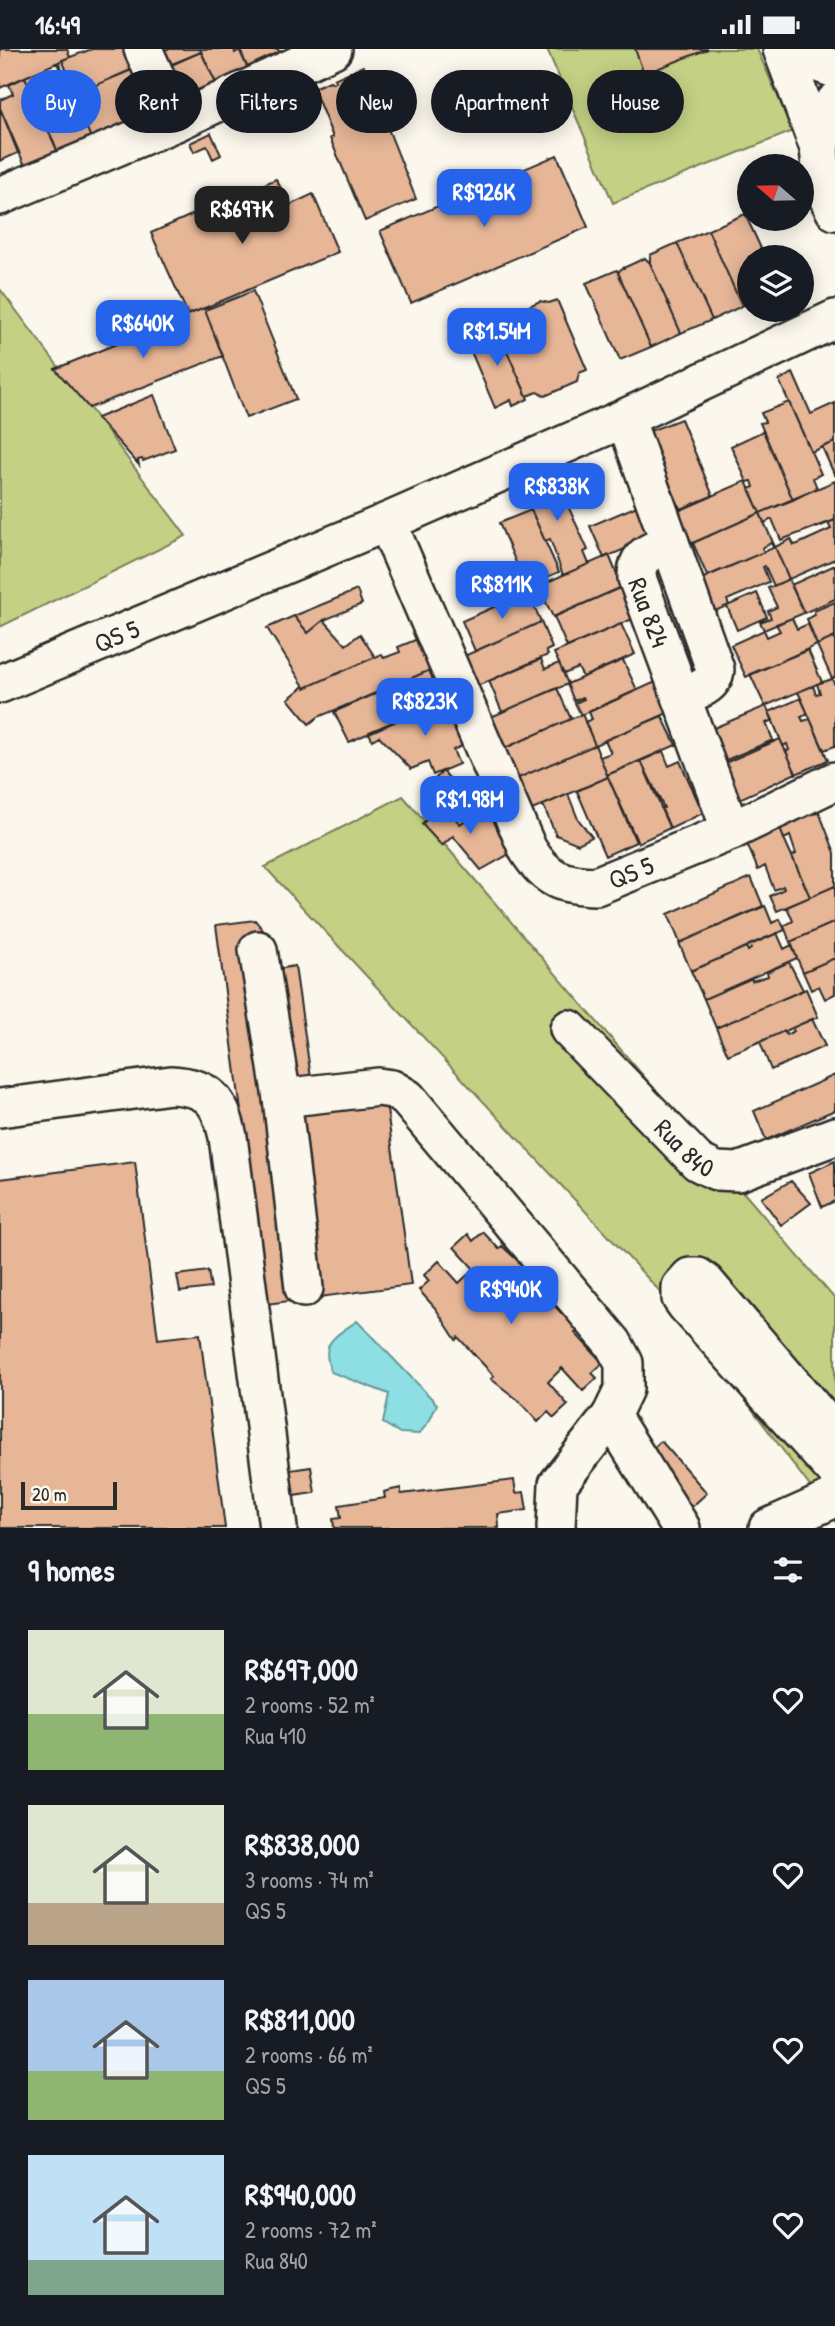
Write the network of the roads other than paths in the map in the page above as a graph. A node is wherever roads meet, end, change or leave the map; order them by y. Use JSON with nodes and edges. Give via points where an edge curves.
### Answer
{"nodes":[{"id":1,"x":143,"y":49,"type":"edge"},
{"id":2,"x":333,"y":49,"type":"edge"},
{"id":3,"x":782,"y":50,"type":"edge"},
{"id":4,"x":835,"y":69,"type":"edge"},
{"id":5,"x":152,"y":70,"type":"edge"},
{"id":6,"x":835,"y":102,"type":"edge"},
{"id":7,"x":202,"y":110,"type":"edge"},
{"id":8,"x":150,"y":133,"type":"edge"},
{"id":9,"x":818,"y":148,"type":"junction"},
{"id":10,"x":0,"y":197,"type":"edge"},
{"id":11,"x":835,"y":211,"type":"edge"},
{"id":12,"x":835,"y":319,"type":"edge"},
{"id":13,"x":625,"y":418,"type":"junction"},
{"id":14,"x":387,"y":522,"type":"junction"},
{"id":15,"x":0,"y":684,"type":"edge"},
{"id":16,"x":832,"y":790,"type":"edge"},
{"id":17,"x":731,"y":831,"type":"junction"},
{"id":18,"x":258,"y":950,"type":"dead end"},
{"id":19,"x":569,"y":1029,"type":"dead end"},
{"id":20,"x":282,"y":1098,"type":"junction"},
{"id":21,"x":0,"y":1108,"type":"edge"},
{"id":22,"x":835,"y":1136,"type":"edge"},
{"id":23,"x":304,"y":1288,"type":"dead end"},
{"id":24,"x":611,"y":1416,"type":"junction"},
{"id":25,"x":835,"y":1468,"type":"edge"},
{"id":26,"x":562,"y":1523,"type":"edge"},
{"id":27,"x":278,"y":1528,"type":"edge"},
{"id":28,"x":681,"y":1528,"type":"edge"},
{"id":29,"x":768,"y":1528,"type":"edge"}],
"edges":[{"from":1,"to":5,"type":"street"},
{"from":2,"to":7,"type":"street"},
{"from":3,"to":4,"type":"street"},
{"from":3,"to":9,"type":"street"},
{"from":6,"to":9,"type":"street"},
{"from":8,"to":10,"type":"street"},
{"from":9,"to":11,"type":"street","via":[[823,188]]},
{"from":12,"to":13,"type":"street","name":"QS 5"},
{"from":13,"to":14,"type":"street","name":"QS 5"},
{"from":13,"to":17,"type":"street","name":"Rua 824","via":[[715,669],[710,684],[682,697]]},
{"from":14,"to":15,"type":"street","name":"QS 5"},
{"from":14,"to":17,"type":"street","name":"QS 5","via":[[540,869],[575,885],[596,886]]},
{"from":16,"to":17,"type":"street","name":"QS 5"},
{"from":18,"to":20,"type":"street"},
{"from":19,"to":22,"type":"street","name":"Rua 840","via":[[698,1162],[716,1171],[738,1172]]},
{"from":20,"to":23,"type":"street"},
{"from":20,"to":24,"type":"street","via":[[378,1087],[407,1098],[613,1343],[624,1363],[624,1389]]},
{"from":21,"to":27,"type":"street","via":[[171,1085],[206,1093],[217,1104],[228,1137]]},
{"from":24,"to":26,"type":"street","via":[[558,1484]]},
{"from":24,"to":28,"type":"street"},
{"from":25,"to":25,"type":"street","via":[[686,1305],[681,1287],[690,1277],[705,1282]]},
{"from":25,"to":29,"type":"street"}]}
